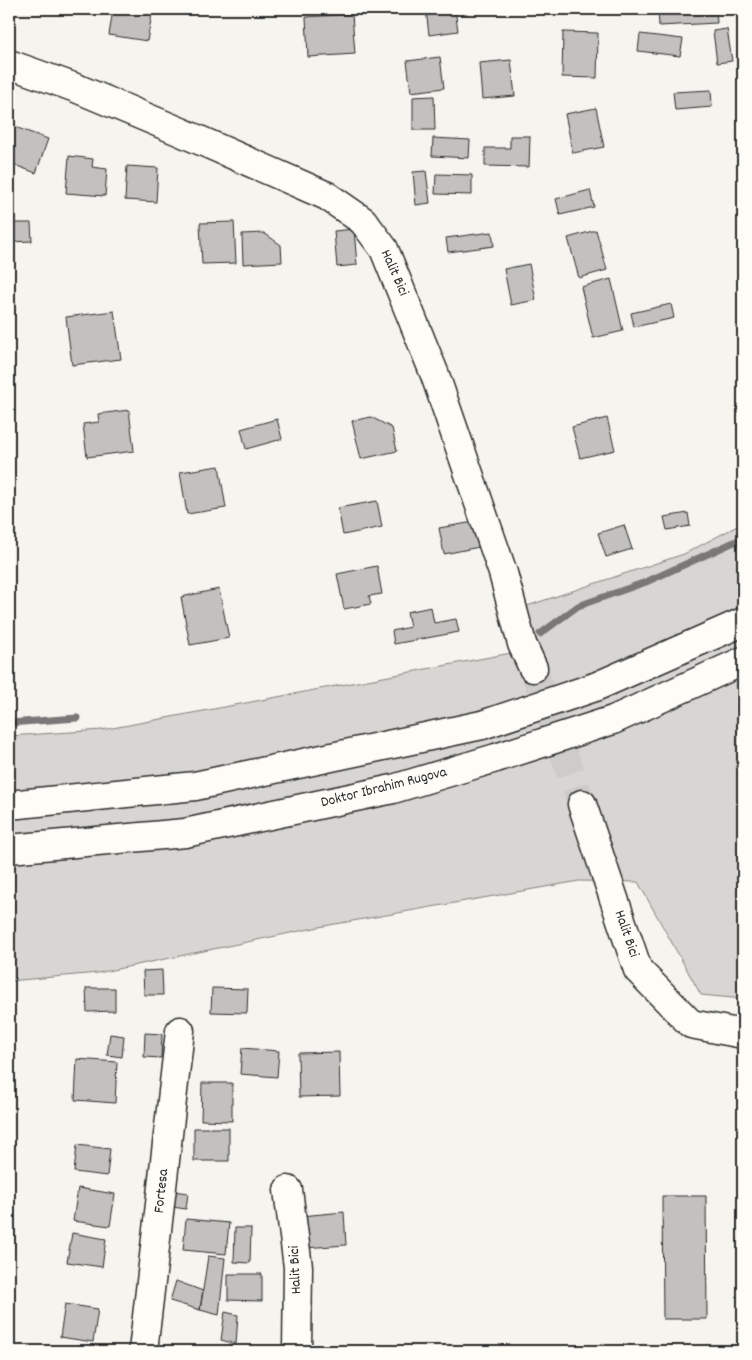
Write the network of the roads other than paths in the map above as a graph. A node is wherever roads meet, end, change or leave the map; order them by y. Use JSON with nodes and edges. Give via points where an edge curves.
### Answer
{"nodes":[{"id":1,"x":9,"y":64,"type":"edge"},
{"id":2,"x":743,"y":622,"type":"edge"},
{"id":3,"x":743,"y":662,"type":"edge"},
{"id":4,"x":533,"y":668,"type":"tunnel mouth"},
{"id":5,"x":582,"y":804,"type":"tunnel mouth"},
{"id":6,"x":9,"y":805,"type":"edge"},
{"id":7,"x":9,"y":849,"type":"edge"},
{"id":8,"x":180,"y":1031,"type":"dead end"},
{"id":9,"x":743,"y":1034,"type":"edge"},
{"id":10,"x":288,"y":1190,"type":"dead end"},
{"id":11,"x":143,"y":1351,"type":"edge"},
{"id":12,"x":297,"y":1351,"type":"edge"}],
"edges":[{"from":1,"to":4,"type":"main road","name":"Halit Bici","via":[[76,88],[326,196],[363,221],[384,249],[432,366],[503,573],[522,644]]},
{"from":2,"to":6,"type":"main road","bridge":true,"via":[[595,687],[482,724],[195,786]]},
{"from":3,"to":7,"type":"main road","name":"Doktor Ibrahim Rugova","bridge":true,"via":[[613,720],[393,789],[185,833]]},
{"from":5,"to":9,"type":"main road","name":"Halit Bici","via":[[638,970],[691,1024]]},
{"from":8,"to":11,"type":"main road","name":"Fortesa"},
{"from":10,"to":12,"type":"main road","name":"Halit Bici","via":[[298,1267]]}]}
